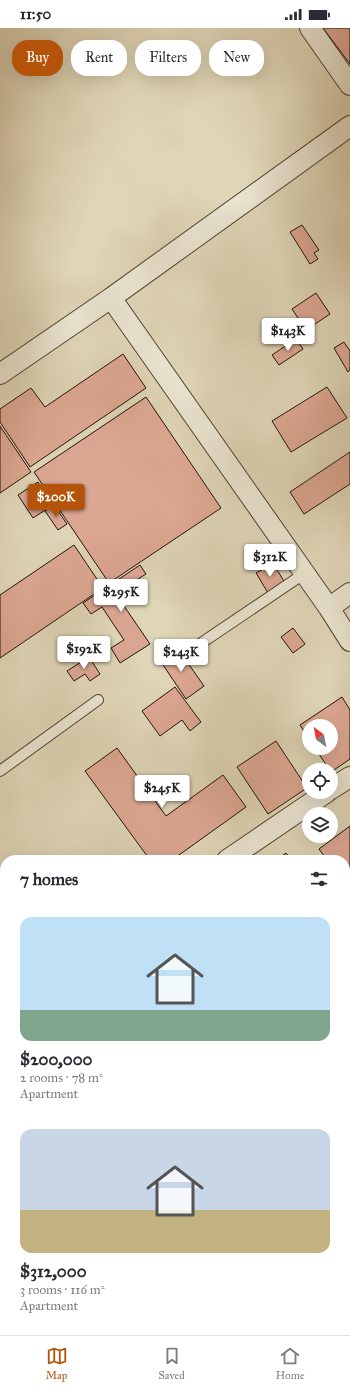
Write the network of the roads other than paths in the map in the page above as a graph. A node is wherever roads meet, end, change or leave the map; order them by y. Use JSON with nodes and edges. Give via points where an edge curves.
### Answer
{"nodes":[{"id":1,"x":310,"y":28,"type":"edge"},
{"id":2,"x":350,"y":85,"type":"edge"},
{"id":3,"x":350,"y":126,"type":"edge"},
{"id":4,"x":111,"y":298,"type":"junction"},
{"id":5,"x":0,"y":374,"type":"edge"},
{"id":6,"x":305,"y":574,"type":"junction"},
{"id":7,"x":350,"y":592,"type":"edge"},
{"id":8,"x":329,"y":608,"type":"junction"},
{"id":9,"x":350,"y":641,"type":"edge"},
{"id":10,"x":191,"y":650,"type":"dead end"},
{"id":11,"x":98,"y":700,"type":"dead end"},
{"id":12,"x":0,"y":771,"type":"edge"},
{"id":13,"x":350,"y":776,"type":"edge"},
{"id":14,"x":338,"y":784,"type":"edge"},
{"id":15,"x":317,"y":799,"type":"edge"},
{"id":16,"x":234,"y":855,"type":"edge"}],
"edges":[{"from":1,"to":2,"type":"street"},
{"from":3,"to":4,"type":"street"},
{"from":4,"to":5,"type":"street"},
{"from":4,"to":6,"type":"street"},
{"from":6,"to":8,"type":"street"},
{"from":6,"to":10,"type":"lane"},
{"from":7,"to":8,"type":"street"},
{"from":8,"to":9,"type":"street"},
{"from":11,"to":12,"type":"lane"},
{"from":13,"to":14,"type":"street"},
{"from":15,"to":16,"type":"street"}]}
